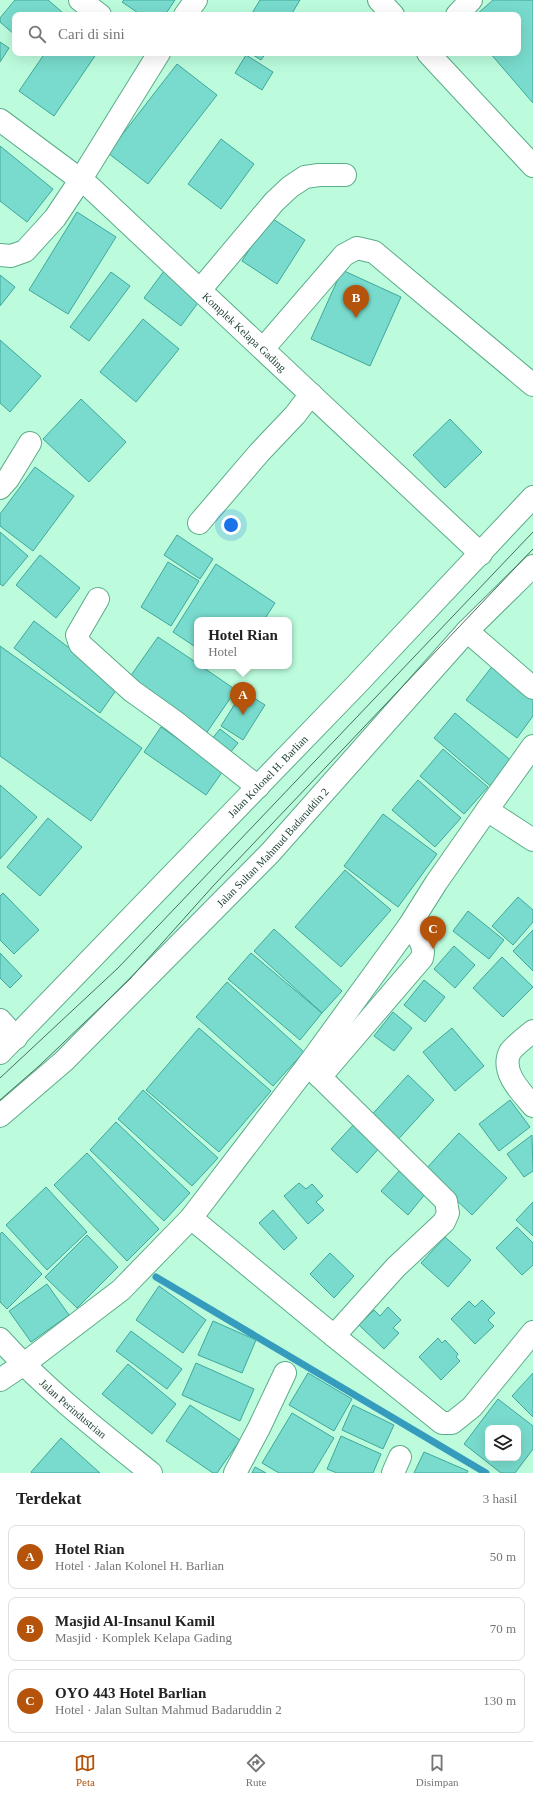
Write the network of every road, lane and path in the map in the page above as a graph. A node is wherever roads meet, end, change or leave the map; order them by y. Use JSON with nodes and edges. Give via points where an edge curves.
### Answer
{"nodes":[{"id":1,"x":80,"y":0,"type":"edge"},
{"id":2,"x":196,"y":0,"type":"edge"},
{"id":3,"x":379,"y":0,"type":"edge"},
{"id":4,"x":471,"y":0,"type":"edge"},
{"id":5,"x":96,"y":12,"type":"edge"},
{"id":6,"x":187,"y":12,"type":"edge"},
{"id":7,"x":390,"y":12,"type":"edge"},
{"id":8,"x":459,"y":12,"type":"edge"},
{"id":9,"x":154,"y":56,"type":"edge"},
{"id":10,"x":431,"y":56,"type":"edge"},
{"id":11,"x":0,"y":120,"type":"edge"},
{"id":12,"x":533,"y":166,"type":"edge"},
{"id":13,"x":344,"y":175,"type":"dead end"},
{"id":14,"x":81,"y":179,"type":"junction"},
{"id":15,"x":0,"y":256,"type":"edge"},
{"id":16,"x":200,"y":290,"type":"junction"},
{"id":17,"x":263,"y":350,"type":"junction"},
{"id":18,"x":533,"y":385,"type":"edge"},
{"id":19,"x":311,"y":394,"type":"junction"},
{"id":20,"x":30,"y":443,"type":"dead end"},
{"id":21,"x":0,"y":488,"type":"edge"},
{"id":22,"x":533,"y":497,"type":"edge"},
{"id":23,"x":199,"y":523,"type":"dead end"},
{"id":24,"x":481,"y":554,"type":"junction"},
{"id":25,"x":533,"y":566,"type":"edge"},
{"id":26,"x":98,"y":599,"type":"dead end"},
{"id":27,"x":467,"y":631,"type":"junction"},
{"id":28,"x":533,"y":688,"type":"edge"},
{"id":29,"x":533,"y":746,"type":"edge"},
{"id":30,"x":258,"y":788,"type":"junction"},
{"id":31,"x":488,"y":810,"type":"junction"},
{"id":32,"x":533,"y":840,"type":"edge"},
{"id":33,"x":408,"y":926,"type":"junction"},
{"id":34,"x":0,"y":1020,"type":"edge"},
{"id":35,"x":533,"y":1031,"type":"edge"},
{"id":36,"x":16,"y":1038,"type":"junction"},
{"id":37,"x":0,"y":1053,"type":"edge"},
{"id":38,"x":314,"y":1071,"type":"junction"},
{"id":39,"x":533,"y":1106,"type":"edge"},
{"id":40,"x":0,"y":1116,"type":"edge"},
{"id":41,"x":191,"y":1218,"type":"junction"},
{"id":42,"x":533,"y":1332,"type":"edge"},
{"id":43,"x":334,"y":1336,"type":"junction"},
{"id":44,"x":0,"y":1339,"type":"edge"},
{"id":45,"x":24,"y":1364,"type":"junction"},
{"id":46,"x":285,"y":1373,"type":"dead end"},
{"id":47,"x":0,"y":1380,"type":"edge"},
{"id":48,"x":151,"y":1473,"type":"edge"},
{"id":49,"x":235,"y":1473,"type":"edge"}],
"edges":[{"from":1,"to":5,"type":"main road"},
{"from":2,"to":6,"type":"main road"},
{"from":3,"to":7,"type":"main road"},
{"from":4,"to":8,"type":"main road"},
{"from":9,"to":14,"type":"main road"},
{"from":10,"to":12,"type":"main road"},
{"from":11,"to":14,"type":"main road","name":"Komplek Kelapa Gading"},
{"from":13,"to":16,"type":"main road","via":[[305,177],[290,187],[274,202]]},
{"from":14,"to":15,"type":"main road","via":[[55,218],[25,251]]},
{"from":14,"to":16,"type":"main road","name":"Komplek Kelapa Gading"},
{"from":16,"to":17,"type":"main road","name":"Komplek Kelapa Gading"},
{"from":17,"to":18,"type":"main road","via":[[344,255],[357,248],[374,252]]},
{"from":17,"to":19,"type":"main road","name":"Komplek Kelapa Gading"},
{"from":19,"to":23,"type":"main road"},
{"from":19,"to":24,"type":"main road","name":"Komplek Kelapa Gading"},
{"from":20,"to":21,"type":"main road"},
{"from":22,"to":24,"type":"main road","name":"Jalan Kolonel H. Barlian"},
{"from":24,"to":30,"type":"main road","name":"Jalan Kolonel H. Barlian"},
{"from":25,"to":27,"type":"main road","name":"Jalan Sultan Mahmud Badaruddin 2"},
{"from":26,"to":30,"type":"main road","via":[[77,635],[80,644],[132,691]]},
{"from":27,"to":28,"type":"main road"},
{"from":27,"to":40,"type":"main road","name":"Jalan Sultan Mahmud Badaruddin 2","via":[[270,853],[64,1061]]},
{"from":29,"to":31,"type":"main road"},
{"from":30,"to":36,"type":"main road","name":"Jalan Kolonel H. Barlian"},
{"from":31,"to":32,"type":"main road"},
{"from":31,"to":33,"type":"main road"},
{"from":33,"to":38,"type":"main road"},
{"from":33,"to":38,"type":"main road","via":[[423,944],[422,958]]},
{"from":34,"to":36,"type":"main road"},
{"from":35,"to":39,"type":"main road","via":[[510,1052],[508,1064],[514,1084]]},
{"from":36,"to":37,"type":"main road","name":"Jalan Kolonel H. Barlian"},
{"from":38,"to":41,"type":"main road"},
{"from":38,"to":43,"type":"main road","via":[[446,1201],[448,1209],[444,1222],[396,1267]]},
{"from":41,"to":43,"type":"main road"},
{"from":41,"to":45,"type":"main road","via":[[121,1290]]},
{"from":42,"to":43,"type":"main road","via":[[472,1408],[452,1422],[442,1423]]},
{"from":44,"to":45,"type":"main road","name":"Jalan Perindustrian"},
{"from":45,"to":47,"type":"main road"},
{"from":45,"to":48,"type":"main road","name":"Jalan Perindustrian","via":[[89,1423]]},
{"from":46,"to":49,"type":"main road"}]}
